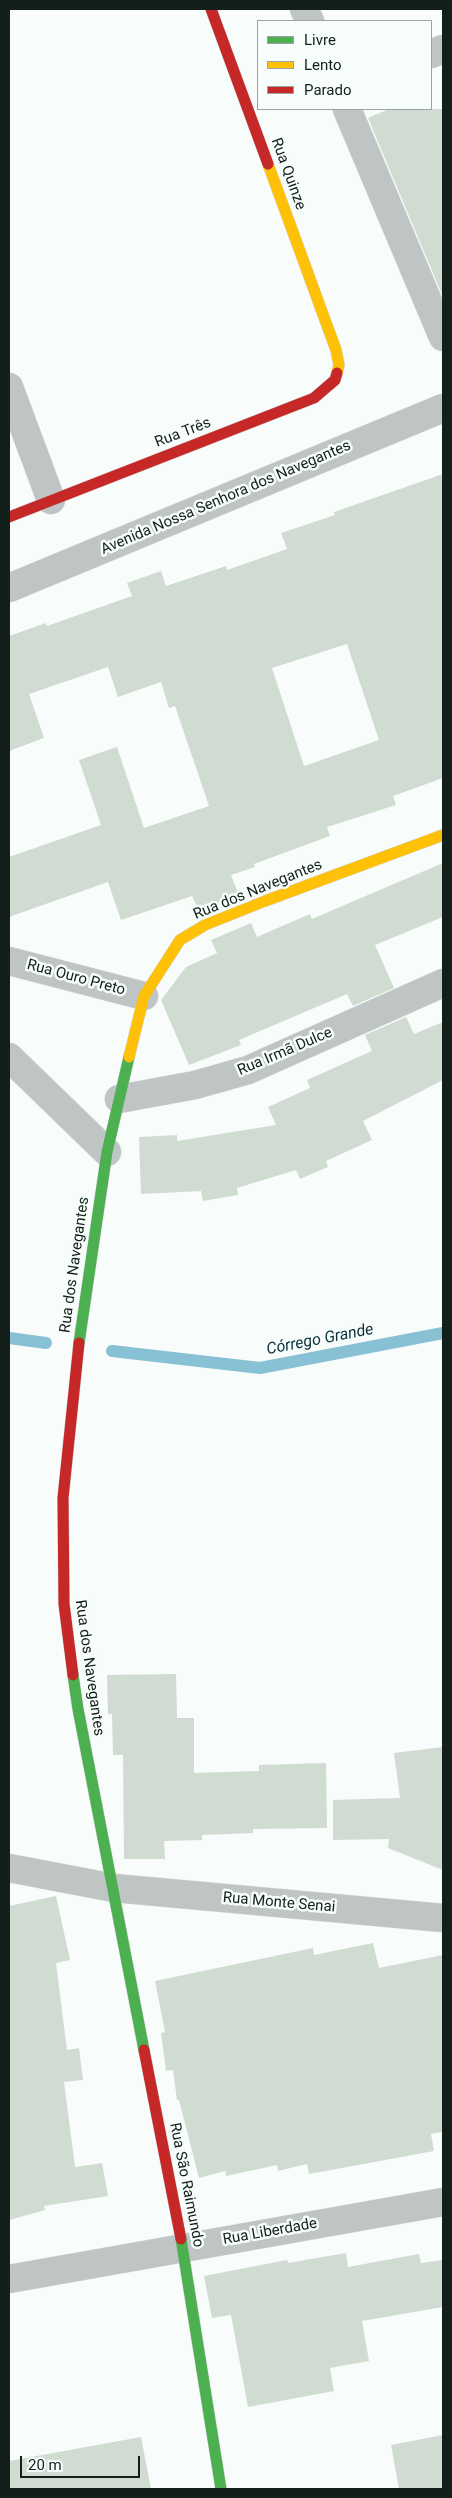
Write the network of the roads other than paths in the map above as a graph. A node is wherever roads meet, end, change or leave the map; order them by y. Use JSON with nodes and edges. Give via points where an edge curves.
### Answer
{"nodes":[{"id":1,"x":211,"y":9,"type":"edge"},
{"id":2,"x":347,"y":110,"type":"edge"},
{"id":3,"x":443,"y":337,"type":"edge"},
{"id":4,"x":336,"y":350,"type":"joint"},
{"id":5,"x":9,"y":387,"type":"edge"},
{"id":6,"x":443,"y":408,"type":"edge"},
{"id":7,"x":51,"y":500,"type":"junction"},
{"id":8,"x":9,"y":517,"type":"edge"},
{"id":9,"x":9,"y":588,"type":"edge"},
{"id":10,"x":443,"y":835,"type":"edge"},
{"id":11,"x":9,"y":961,"type":"edge"},
{"id":12,"x":443,"y":983,"type":"edge"},
{"id":13,"x":144,"y":996,"type":"junction"},
{"id":14,"x":9,"y":1057,"type":"edge"},
{"id":15,"x":119,"y":1099,"type":"junction"},
{"id":16,"x":107,"y":1152,"type":"junction"},
{"id":17,"x":9,"y":1868,"type":"edge"},
{"id":18,"x":114,"y":1888,"type":"junction"},
{"id":19,"x":443,"y":1918,"type":"edge"},
{"id":20,"x":443,"y":2202,"type":"edge"},
{"id":21,"x":183,"y":2247,"type":"junction"},
{"id":22,"x":9,"y":2279,"type":"edge"},
{"id":23,"x":221,"y":2489,"type":"edge"}],
"edges":[{"from":1,"to":4,"type":"street","name":"Rua Quinze"},
{"from":2,"to":3,"type":"street"},
{"from":4,"to":7,"type":"street","name":"Rua Três","via":[[335,380],[314,398]]},
{"from":5,"to":7,"type":"street"},
{"from":6,"to":9,"type":"street","name":"Avenida Nossa Senhora dos Navegantes"},
{"from":7,"to":8,"type":"street","name":"Rua Três"},
{"from":10,"to":13,"type":"street","name":"Rua dos Navegantes","via":[[205,925],[180,940]]},
{"from":11,"to":13,"type":"street","name":"Rua Ouro Preto"},
{"from":12,"to":15,"type":"street","name":"Rua Irmã Dulce","via":[[248,1070],[194,1086]]},
{"from":13,"to":15,"type":"street","name":"Rua dos Navegantes"},
{"from":14,"to":16,"type":"street"},
{"from":15,"to":16,"type":"street","name":"Rua dos Navegantes"},
{"from":16,"to":18,"type":"street","name":"Rua dos Navegantes","via":[[76,1364],[63,1527],[64,1604],[78,1709]]},
{"from":17,"to":18,"type":"street","name":"Rua Monte Senai"},
{"from":18,"to":19,"type":"street","name":"Rua Monte Senai"},
{"from":18,"to":21,"type":"street","name":"Rua São Raimundo"},
{"from":20,"to":21,"type":"street","name":"Rua Liberdade"},
{"from":21,"to":22,"type":"street","name":"Rua Liberdade"},
{"from":21,"to":23,"type":"street","name":"Rua São Raimundo"}]}
